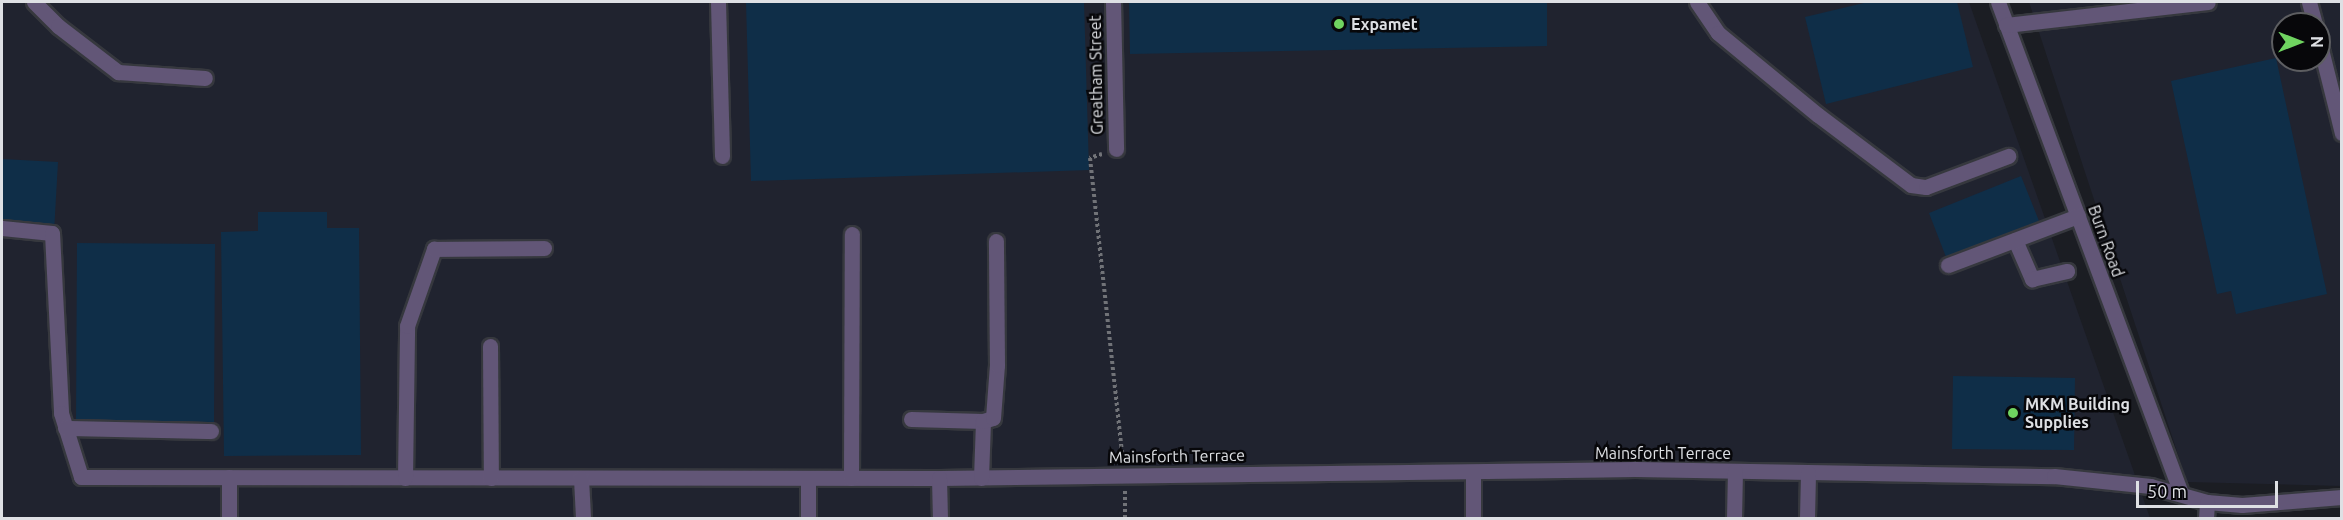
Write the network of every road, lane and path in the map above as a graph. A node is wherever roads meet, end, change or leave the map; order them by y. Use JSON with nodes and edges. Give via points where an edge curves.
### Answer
{"nodes":[{"id":1,"x":34,"y":2,"type":"edge"},
{"id":2,"x":718,"y":2,"type":"edge"},
{"id":3,"x":1113,"y":2,"type":"edge"},
{"id":4,"x":1697,"y":2,"type":"edge"},
{"id":5,"x":1998,"y":2,"type":"edge"},
{"id":6,"x":2208,"y":2,"type":"edge"},
{"id":7,"x":2006,"y":25,"type":"junction"},
{"id":8,"x":2327,"y":72,"type":"edge"},
{"id":9,"x":205,"y":78,"type":"dead end"},
{"id":10,"x":2342,"y":133,"type":"edge"},
{"id":11,"x":1116,"y":149,"type":"joint"},
{"id":12,"x":722,"y":156,"type":"dead end"},
{"id":13,"x":2008,"y":156,"type":"dead end"},
{"id":14,"x":2078,"y":216,"type":"junction"},
{"id":15,"x":2,"y":228,"type":"edge"},
{"id":16,"x":852,"y":234,"type":"dead end"},
{"id":17,"x":2015,"y":240,"type":"junction"},
{"id":18,"x":996,"y":241,"type":"dead end"},
{"id":19,"x":544,"y":248,"type":"dead end"},
{"id":20,"x":1948,"y":265,"type":"dead end"},
{"id":21,"x":2067,"y":271,"type":"dead end"},
{"id":22,"x":490,"y":346,"type":"dead end"},
{"id":23,"x":911,"y":420,"type":"dead end"},
{"id":24,"x":983,"y":421,"type":"junction"},
{"id":25,"x":65,"y":428,"type":"junction"},
{"id":26,"x":211,"y":431,"type":"dead end"},
{"id":27,"x":1735,"y":471,"type":"junction"},
{"id":28,"x":1473,"y":472,"type":"junction"},
{"id":29,"x":1808,"y":472,"type":"junction"},
{"id":30,"x":1125,"y":475,"type":"junction"},
{"id":31,"x":229,"y":477,"type":"junction"},
{"id":32,"x":405,"y":478,"type":"junction"},
{"id":33,"x":491,"y":478,"type":"junction"},
{"id":34,"x":581,"y":478,"type":"junction"},
{"id":35,"x":808,"y":478,"type":"junction"},
{"id":36,"x":851,"y":478,"type":"junction"},
{"id":37,"x":939,"y":478,"type":"junction"},
{"id":38,"x":981,"y":478,"type":"junction"},
{"id":39,"x":2181,"y":493,"type":"junction"},
{"id":40,"x":2342,"y":497,"type":"edge"},
{"id":41,"x":2207,"y":502,"type":"junction"},
{"id":42,"x":229,"y":519,"type":"edge"},
{"id":43,"x":583,"y":519,"type":"edge"},
{"id":44,"x":808,"y":519,"type":"edge"},
{"id":45,"x":940,"y":519,"type":"edge"},
{"id":46,"x":1125,"y":519,"type":"edge"},
{"id":47,"x":1473,"y":519,"type":"edge"},
{"id":48,"x":1734,"y":519,"type":"edge"},
{"id":49,"x":1807,"y":519,"type":"edge"},
{"id":50,"x":2206,"y":519,"type":"edge"}],
"edges":[{"from":1,"to":9,"type":"street","via":[[58,26],[118,72]]},
{"from":2,"to":12,"type":"street"},
{"from":3,"to":11,"type":"street","name":"Greatham Street"},
{"from":4,"to":13,"type":"street","via":[[1718,33],[1911,184],[1926,187]]},
{"from":5,"to":7,"type":"street","name":"Burn Road"},
{"from":6,"to":7,"type":"street"},
{"from":7,"to":14,"type":"street","name":"Burn Road"},
{"from":8,"to":10,"type":"street"},
{"from":11,"to":30,"type":"path","via":[[1090,158]]},
{"from":14,"to":17,"type":"street"},
{"from":14,"to":39,"type":"street","name":"Burn Road"},
{"from":15,"to":25,"type":"street","via":[[52,233]]},
{"from":16,"to":36,"type":"street"},
{"from":17,"to":20,"type":"street"},
{"from":17,"to":21,"type":"street","via":[[2032,279]]},
{"from":18,"to":24,"type":"street","via":[[995,397],[993,418]]},
{"from":19,"to":32,"type":"street","via":[[434,249],[407,326]]},
{"from":22,"to":33,"type":"street"},
{"from":23,"to":24,"type":"street"},
{"from":24,"to":38,"type":"street"},
{"from":25,"to":26,"type":"street"},
{"from":25,"to":31,"type":"street","name":"Mainsforth Terrace","via":[[81,477]]},
{"from":27,"to":28,"type":"street","name":"Mainsforth Terrace"},
{"from":27,"to":29,"type":"street","name":"Mainsforth Terrace"},
{"from":27,"to":48,"type":"street"},
{"from":28,"to":30,"type":"street","name":"Mainsforth Terrace"},
{"from":28,"to":47,"type":"street"},
{"from":29,"to":39,"type":"street","name":"Mainsforth Terrace","via":[[2054,476]]},
{"from":29,"to":49,"type":"street"},
{"from":30,"to":38,"type":"street","name":"Mainsforth Terrace"},
{"from":30,"to":46,"type":"path"},
{"from":31,"to":32,"type":"street","name":"Mainsforth Terrace"},
{"from":31,"to":42,"type":"street"},
{"from":32,"to":33,"type":"street","name":"Mainsforth Terrace"},
{"from":33,"to":34,"type":"street","name":"Mainsforth Terrace"},
{"from":34,"to":35,"type":"street","name":"Mainsforth Terrace"},
{"from":34,"to":43,"type":"street"},
{"from":35,"to":36,"type":"street","name":"Mainsforth Terrace"},
{"from":35,"to":44,"type":"street"},
{"from":36,"to":37,"type":"street","name":"Mainsforth Terrace"},
{"from":37,"to":38,"type":"street","name":"Mainsforth Terrace"},
{"from":37,"to":45,"type":"street"},
{"from":39,"to":41,"type":"street","name":"Mainsforth Terrace"},
{"from":40,"to":41,"type":"street","name":"Mainsforth Terrace","via":[[2242,505]]},
{"from":41,"to":50,"type":"street"}]}
